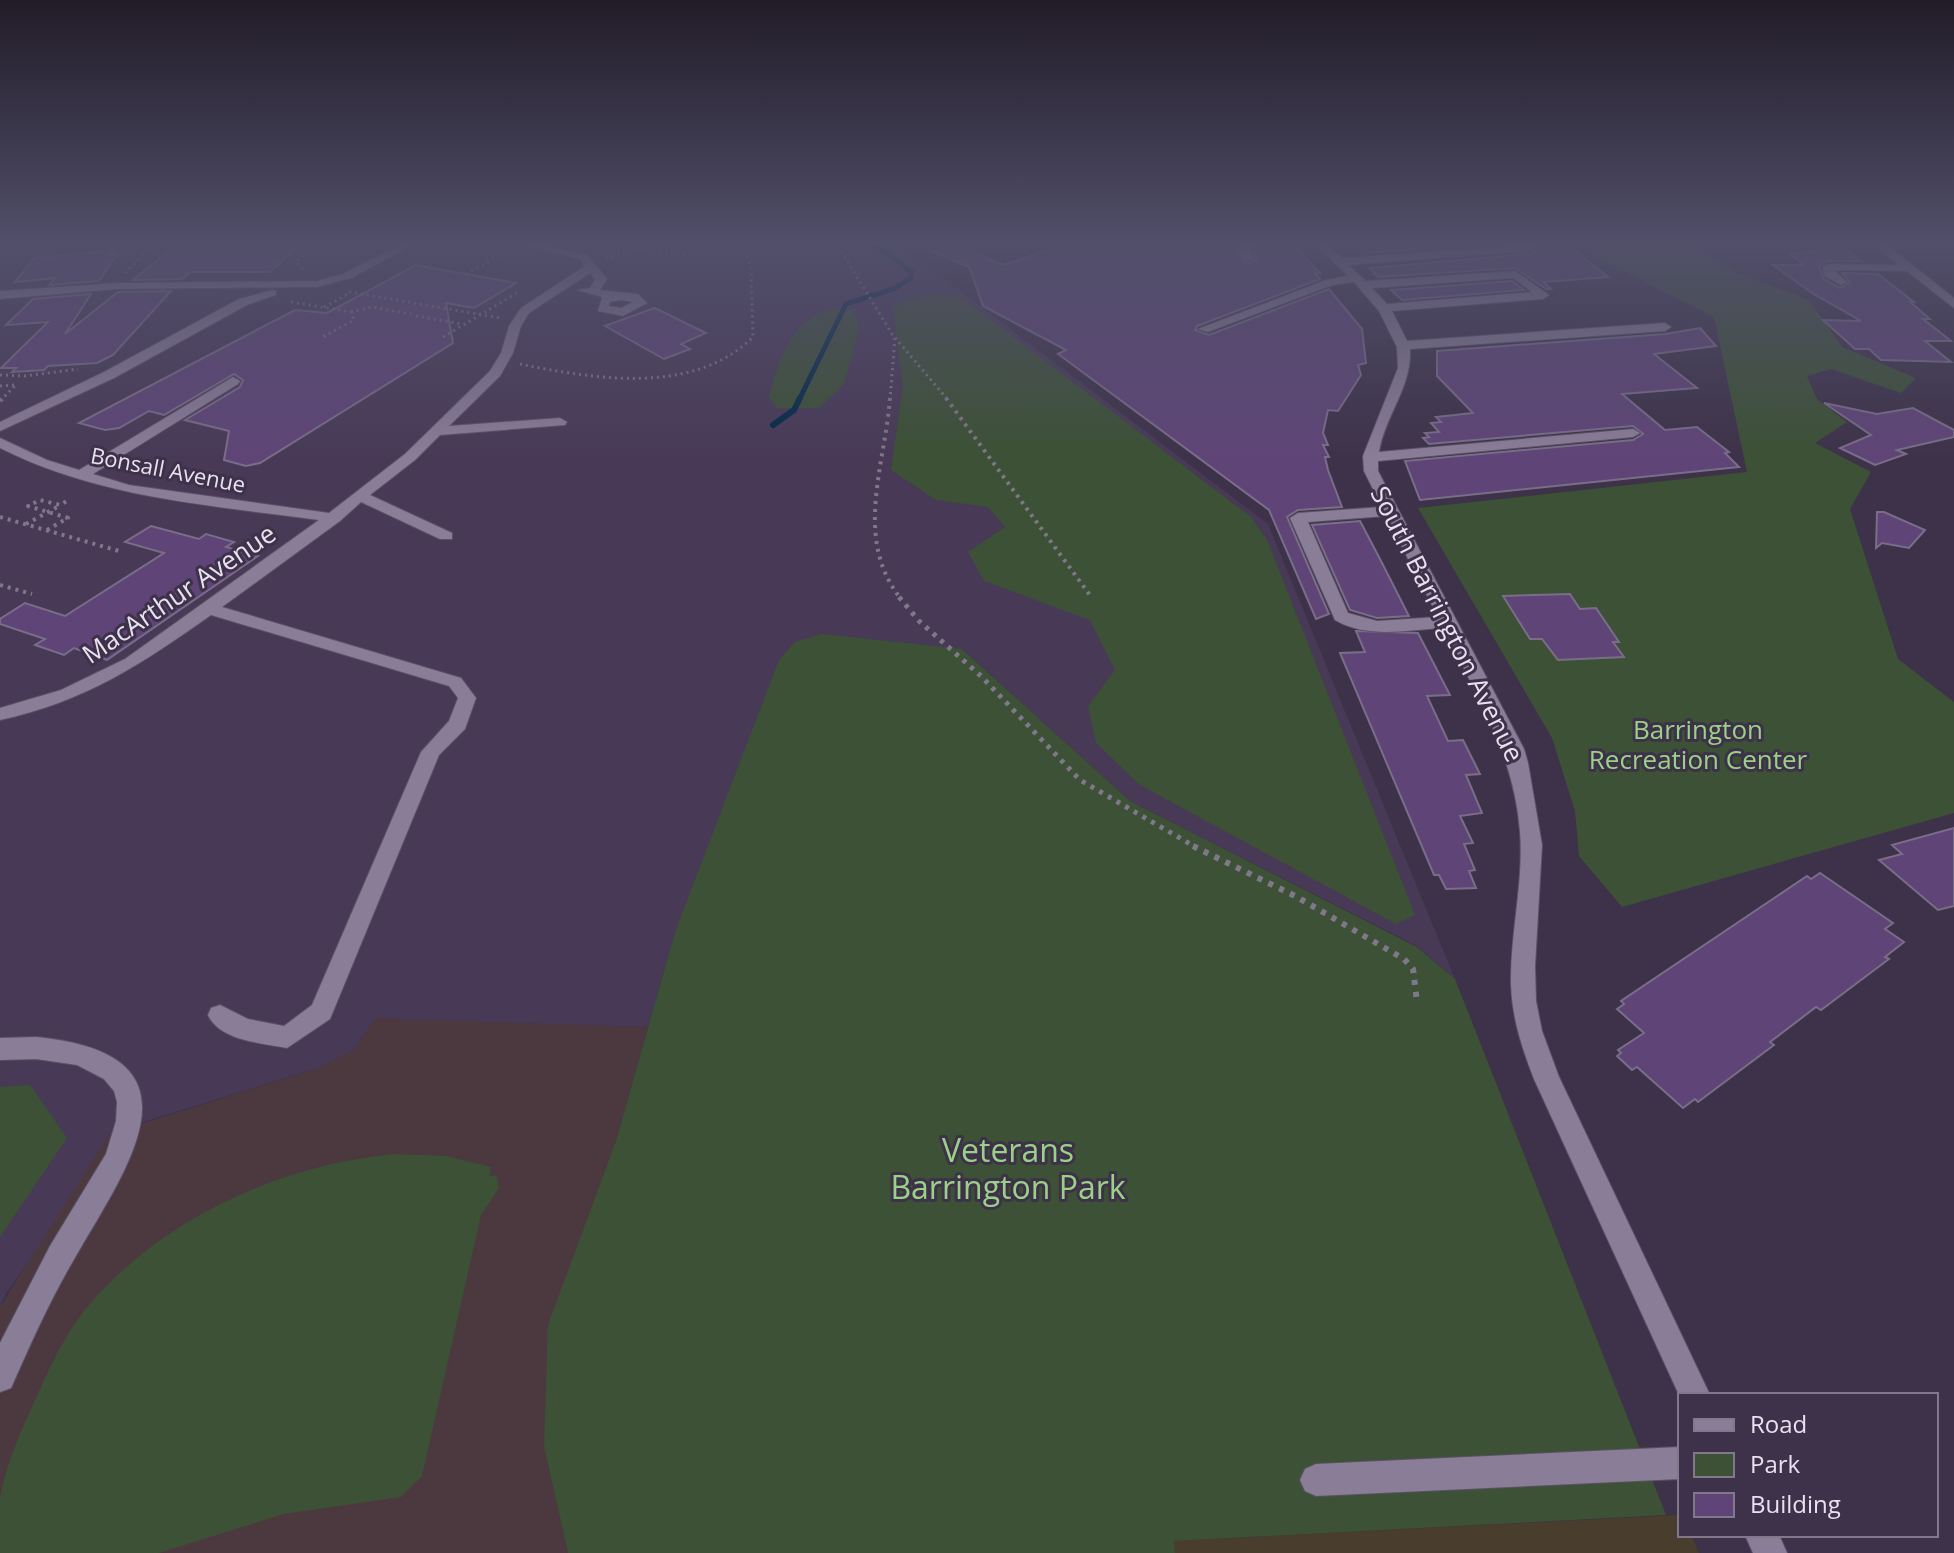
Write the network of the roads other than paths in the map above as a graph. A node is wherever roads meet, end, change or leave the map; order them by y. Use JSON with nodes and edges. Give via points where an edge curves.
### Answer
{"nodes":[{"id":1,"x":222,"y":313,"type":"edge"},
{"id":2,"x":526,"y":313,"type":"edge"},
{"id":3,"x":1246,"y":313,"type":"edge"},
{"id":4,"x":1386,"y":313,"type":"edge"},
{"id":5,"x":1665,"y":327,"type":"dead end"},
{"id":6,"x":1204,"y":329,"type":"dead end"},
{"id":7,"x":1406,"y":345,"type":"junction"},
{"id":8,"x":233,"y":381,"type":"dead end"},
{"id":9,"x":560,"y":422,"type":"dead end"},
{"id":10,"x":0,"y":427,"type":"edge"},
{"id":11,"x":436,"y":431,"type":"junction"},
{"id":12,"x":1633,"y":433,"type":"dead end"},
{"id":13,"x":0,"y":442,"type":"edge"},
{"id":14,"x":1370,"y":456,"type":"junction"},
{"id":15,"x":79,"y":476,"type":"junction"},
{"id":16,"x":362,"y":497,"type":"junction"},
{"id":17,"x":1388,"y":511,"type":"junction"},
{"id":18,"x":335,"y":518,"type":"junction"},
{"id":19,"x":446,"y":536,"type":"dead end"},
{"id":20,"x":208,"y":608,"type":"junction"},
{"id":21,"x":1449,"y":622,"type":"junction"},
{"id":22,"x":0,"y":714,"type":"edge"},
{"id":23,"x":220,"y":1015,"type":"dead end"},
{"id":24,"x":0,"y":1049,"type":"edge"},
{"id":25,"x":0,"y":1377,"type":"edge"},
{"id":26,"x":1694,"y":1393,"type":"edge"},
{"id":27,"x":1678,"y":1463,"type":"edge"},
{"id":28,"x":1316,"y":1480,"type":"dead end"}],
"edges":[{"from":1,"to":10,"type":"street"},
{"from":2,"to":11,"type":"street","name":"MacArthur Avenue","via":[[517,322],[504,361]]},
{"from":3,"to":6,"type":"street"},
{"from":4,"to":7,"type":"street"},
{"from":5,"to":7,"type":"street"},
{"from":7,"to":14,"type":"street","name":"South Barrington Avenue","via":[[1403,380],[1377,424]]},
{"from":8,"to":15,"type":"street"},
{"from":9,"to":11,"type":"street"},
{"from":11,"to":16,"type":"street","name":"MacArthur Avenue"},
{"from":12,"to":14,"type":"street"},
{"from":13,"to":15,"type":"street","name":"Bonsall Avenue"},
{"from":14,"to":17,"type":"street","name":"South Barrington Avenue"},
{"from":15,"to":18,"type":"street","name":"Bonsall Avenue","via":[[173,498]]},
{"from":16,"to":18,"type":"street","name":"MacArthur Avenue"},
{"from":16,"to":19,"type":"street"},
{"from":17,"to":21,"type":"street","name":"South Barrington Avenue"},
{"from":17,"to":21,"type":"street","via":[[1298,518],[1341,616],[1365,626]]},
{"from":18,"to":20,"type":"street","name":"MacArthur Avenue"},
{"from":20,"to":22,"type":"street","name":"MacArthur Avenue","via":[[90,686],[38,707]]},
{"from":20,"to":23,"type":"street","via":[[455,682],[467,698],[458,724],[431,752],[321,1012],[287,1037],[243,1029]]},
{"from":21,"to":26,"type":"street","name":"South Barrington Avenue","via":[[1500,718],[1525,785],[1532,858],[1523,973],[1532,1039]]},
{"from":24,"to":25,"type":"street","via":[[57,1047],[94,1060],[124,1084],[130,1102],[120,1151]]},
{"from":27,"to":28,"type":"street"}]}
